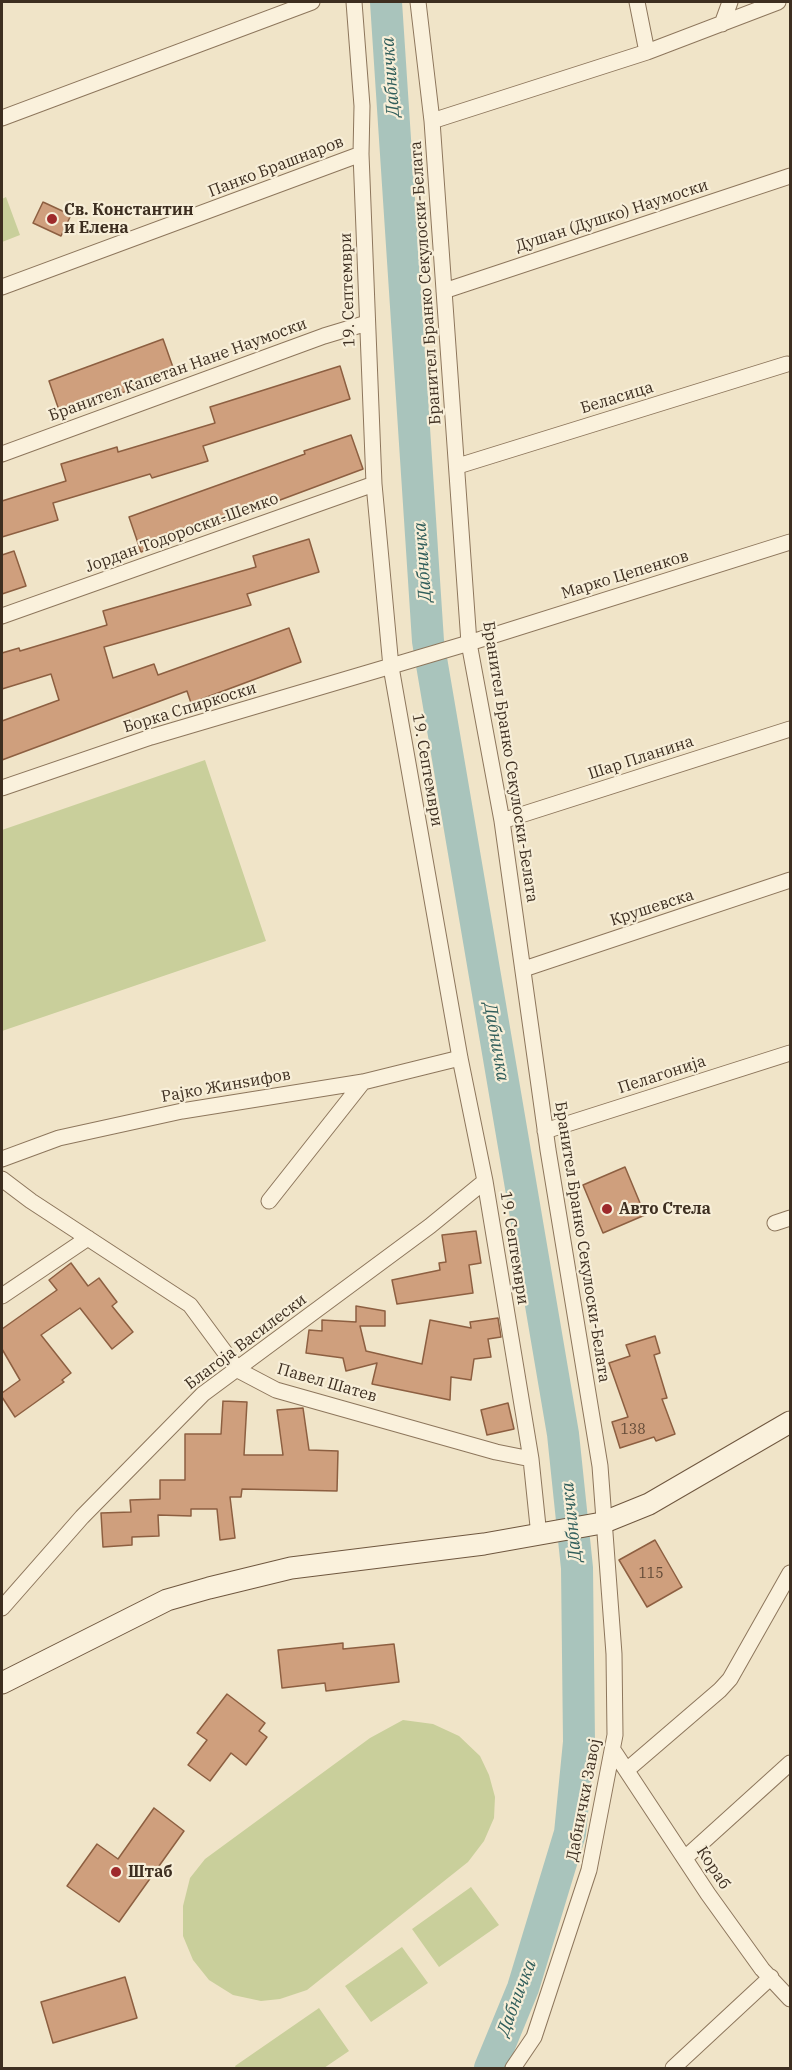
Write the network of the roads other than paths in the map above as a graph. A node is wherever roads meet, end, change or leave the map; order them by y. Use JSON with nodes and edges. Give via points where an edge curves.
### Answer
{"nodes":[{"id":1,"x":312,"y":2,"type":"edge"},
{"id":2,"x":354,"y":2,"type":"edge"},
{"id":3,"x":417,"y":2,"type":"edge"},
{"id":4,"x":637,"y":2,"type":"edge"},
{"id":5,"x":716,"y":2,"type":"edge"},
{"id":6,"x":730,"y":2,"type":"edge"},
{"id":7,"x":778,"y":2,"type":"edge"},
{"id":8,"x":722,"y":24,"type":"junction"},
{"id":9,"x":647,"y":52,"type":"junction"},
{"id":10,"x":2,"y":118,"type":"edge"},
{"id":11,"x":432,"y":121,"type":"junction"},
{"id":12,"x":361,"y":154,"type":"junction"},
{"id":13,"x":790,"y":176,"type":"edge"},
{"id":14,"x":2,"y":287,"type":"edge"},
{"id":15,"x":444,"y":291,"type":"junction"},
{"id":16,"x":367,"y":323,"type":"junction"},
{"id":17,"x":787,"y":364,"type":"dead end"},
{"id":18,"x":2,"y":454,"type":"edge"},
{"id":19,"x":458,"y":466,"type":"junction"},
{"id":20,"x":374,"y":484,"type":"junction"},
{"id":21,"x":790,"y":542,"type":"edge"},
{"id":22,"x":2,"y":616,"type":"edge"},
{"id":23,"x":470,"y":643,"type":"junction"},
{"id":24,"x":391,"y":667,"type":"junction"},
{"id":25,"x":790,"y":729,"type":"edge"},
{"id":26,"x":2,"y":788,"type":"edge"},
{"id":27,"x":502,"y":821,"type":"junction"},
{"id":28,"x":790,"y":880,"type":"edge"},
{"id":29,"x":524,"y":969,"type":"junction"},
{"id":30,"x":790,"y":1053,"type":"edge"},
{"id":31,"x":460,"y":1058,"type":"junction"},
{"id":32,"x":363,"y":1082,"type":"junction"},
{"id":33,"x":545,"y":1131,"type":"junction"},
{"id":34,"x":2,"y":1159,"type":"edge"},
{"id":35,"x":2,"y":1179,"type":"edge"},
{"id":36,"x":485,"y":1181,"type":"junction"},
{"id":37,"x":268,"y":1201,"type":"dead end"},
{"id":38,"x":88,"y":1238,"type":"junction"},
{"id":39,"x":2,"y":1296,"type":"edge"},
{"id":40,"x":238,"y":1370,"type":"junction"},
{"id":41,"x":790,"y":1422,"type":"edge"},
{"id":42,"x":531,"y":1459,"type":"junction"},
{"id":43,"x":602,"y":1523,"type":"junction"},
{"id":44,"x":539,"y":1536,"type":"junction"},
{"id":45,"x":790,"y":1573,"type":"edge"},
{"id":46,"x":2,"y":1608,"type":"edge"},
{"id":47,"x":2,"y":1683,"type":"edge"},
{"id":48,"x":613,"y":1750,"type":"junction"},
{"id":49,"x":790,"y":1763,"type":"edge"},
{"id":50,"x":627,"y":1770,"type":"junction"},
{"id":51,"x":685,"y":1858,"type":"junction"},
{"id":52,"x":771,"y":1977,"type":"junction"},
{"id":53,"x":789,"y":1993,"type":"edge"},
{"id":54,"x":513,"y":2068,"type":"edge"},
{"id":55,"x":673,"y":2068,"type":"edge"}],
"edges":[{"from":1,"to":10,"type":"street"},
{"from":2,"to":12,"type":"street","name":"19. Септември","via":[[362,106]]},
{"from":3,"to":11,"type":"street","name":"Бранител Бранко Секулоски-Белата"},
{"from":4,"to":9,"type":"street"},
{"from":5,"to":8,"type":"street"},
{"from":6,"to":8,"type":"street"},
{"from":7,"to":8,"type":"street"},
{"from":8,"to":9,"type":"street"},
{"from":9,"to":11,"type":"street"},
{"from":11,"to":15,"type":"street","name":"Бранител Бранко Секулоски-Белата"},
{"from":12,"to":14,"type":"street","name":"Панко Брашнаров"},
{"from":12,"to":16,"type":"street","name":"19. Септември"},
{"from":13,"to":15,"type":"street","name":"Душан (Душко) Наумоски"},
{"from":15,"to":19,"type":"street","name":"Бранител Бранко Секулоски-Белата"},
{"from":16,"to":18,"type":"street","name":"Бранител Капетан Нане Наумоски"},
{"from":16,"to":20,"type":"street","name":"19. Септември"},
{"from":17,"to":19,"type":"street","name":"Беласица"},
{"from":19,"to":23,"type":"street","name":"Бранител Бранко Секулоски-Белата"},
{"from":20,"to":22,"type":"street","name":"Јордан Тодороски-Шемко"},
{"from":20,"to":24,"type":"street","name":"19. Септември"},
{"from":21,"to":23,"type":"street","name":"Марко Цепенков"},
{"from":23,"to":24,"type":"street","name":"Марко Цепенков"},
{"from":23,"to":27,"type":"street","name":"Бранител Бранко Секулоски-Белата"},
{"from":24,"to":26,"type":"street","name":"Борка Спиркоски","via":[[151,737]]},
{"from":24,"to":31,"type":"street","name":"19. Септември"},
{"from":25,"to":27,"type":"street","name":"Шар Планина"},
{"from":27,"to":29,"type":"street","name":"Бранител Бранко Секулоски-Белата"},
{"from":28,"to":29,"type":"street","name":"Крушевска"},
{"from":29,"to":33,"type":"street","name":"Бранител Бранко Секулоски-Белата"},
{"from":30,"to":33,"type":"street","name":"Пелагонија"},
{"from":31,"to":32,"type":"street","name":"Рајко Жинѕифов"},
{"from":31,"to":36,"type":"street","name":"19. Септември"},
{"from":32,"to":34,"type":"street","name":"Рајко Жинѕифов","via":[[182,1111],[59,1138]]},
{"from":32,"to":37,"type":"street"},
{"from":33,"to":43,"type":"street","name":"Бранител Бранко Секулоски-Белата","via":[[600,1466]]},
{"from":35,"to":38,"type":"street","name":"Павел Шатев"},
{"from":36,"to":40,"type":"street","name":"Благоја Василески"},
{"from":36,"to":42,"type":"street","name":"19. Септември"},
{"from":38,"to":39,"type":"street"},
{"from":38,"to":40,"type":"street","name":"Павел Шатев","via":[[190,1305]]},
{"from":40,"to":42,"type":"street","name":"Павел Шатев","via":[[276,1390]]},
{"from":40,"to":46,"type":"street","name":"Благоја Василески","via":[[203,1394],[82,1518]]},
{"from":41,"to":43,"type":"main road","via":[[649,1504]]},
{"from":42,"to":44,"type":"street","name":"19. Септември"},
{"from":43,"to":44,"type":"main road"},
{"from":43,"to":48,"type":"street","name":"Дабнички Завој","via":[[614,1654]]},
{"from":44,"to":47,"type":"main road","via":[[291,1568],[209,1588],[167,1600]]},
{"from":45,"to":50,"type":"street","via":[[720,1690]]},
{"from":48,"to":50,"type":"street","name":"Кораб"},
{"from":48,"to":54,"type":"street","name":"Дабнички Завој","via":[[589,1870],[534,2037]]},
{"from":49,"to":51,"type":"street"},
{"from":50,"to":51,"type":"street","name":"Кораб"},
{"from":51,"to":52,"type":"street","name":"Кораб"},
{"from":52,"to":53,"type":"street","name":"Кораб"},
{"from":52,"to":55,"type":"street"}]}
